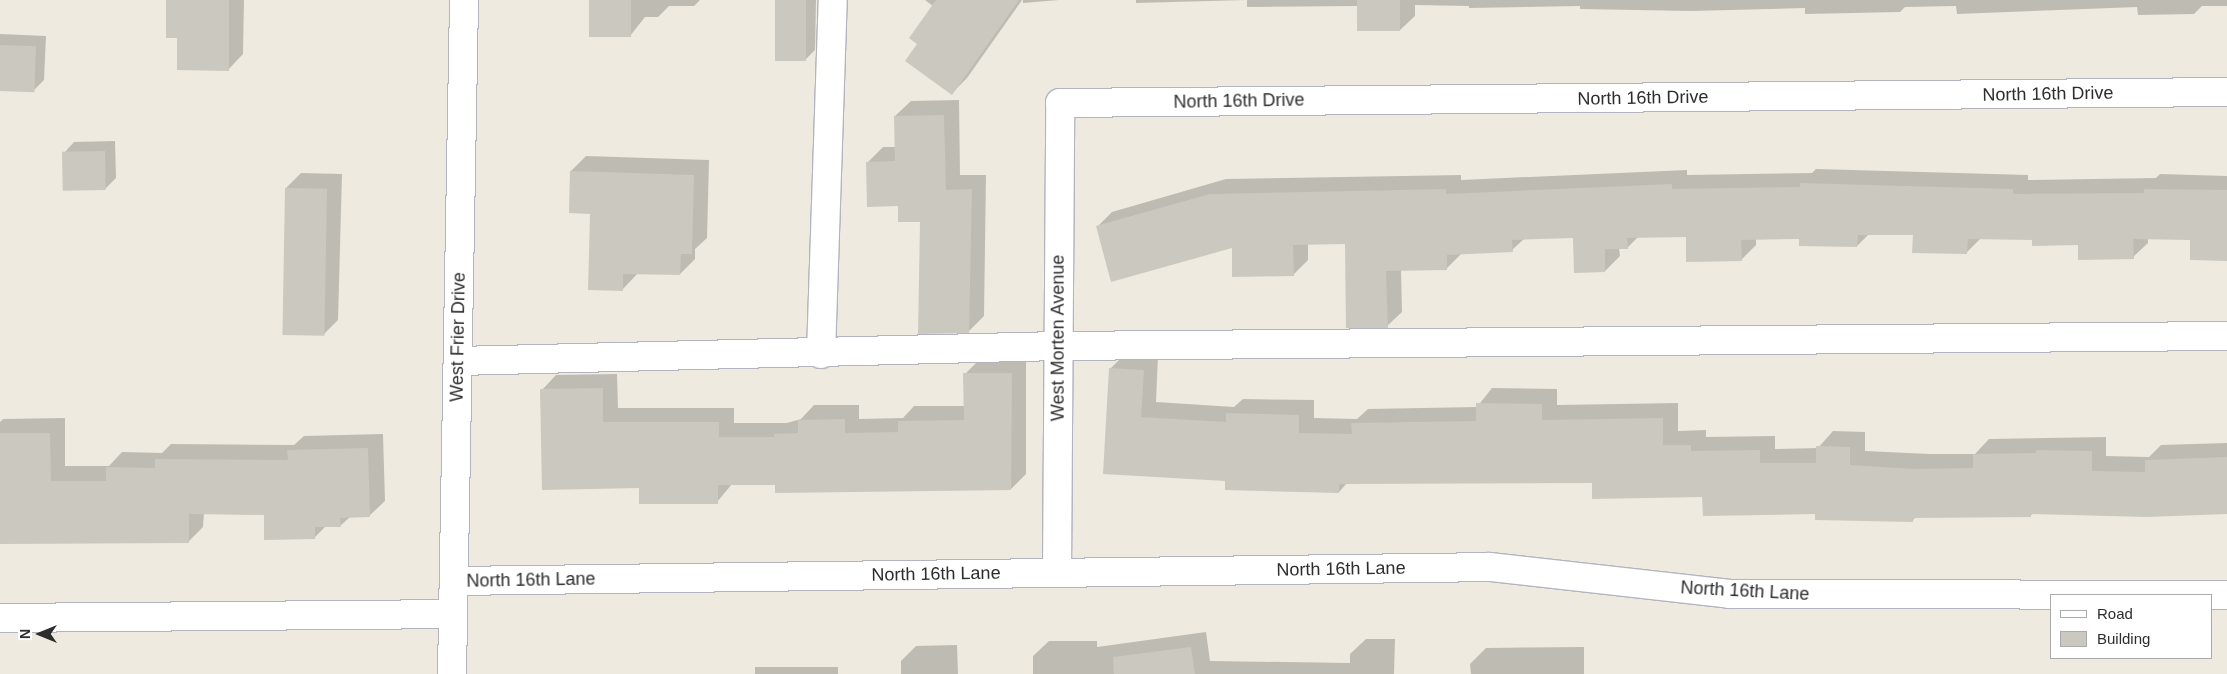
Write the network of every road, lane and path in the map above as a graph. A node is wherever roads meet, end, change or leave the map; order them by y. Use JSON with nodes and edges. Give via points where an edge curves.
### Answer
{"nodes":[{"id":1,"x":464,"y":0,"type":"edge"},
{"id":2,"x":833,"y":0,"type":"edge"},
{"id":3,"x":2227,"y":92,"type":"edge"},
{"id":4,"x":1060,"y":103,"type":"joint"},
{"id":5,"x":2227,"y":336,"type":"edge"},
{"id":6,"x":1058,"y":346,"type":"junction"},
{"id":7,"x":820,"y":354,"type":"junction"},
{"id":8,"x":458,"y":361,"type":"junction"},
{"id":9,"x":1057,"y":573,"type":"junction"},
{"id":10,"x":454,"y":581,"type":"junction"},
{"id":11,"x":2050,"y":595,"type":"edge"},
{"id":12,"x":2212,"y":595,"type":"edge"},
{"id":13,"x":2227,"y":595,"type":"edge"},
{"id":14,"x":453,"y":614,"type":"junction"},
{"id":15,"x":0,"y":618,"type":"edge"},
{"id":16,"x":452,"y":674,"type":"edge"}],
"edges":[{"from":1,"to":8,"type":"street","name":"West Frier Drive"},
{"from":2,"to":7,"type":"street"},
{"from":3,"to":4,"type":"street","name":"North 16th Drive"},
{"from":4,"to":6,"type":"street","name":"West Morten Avenue"},
{"from":5,"to":6,"type":"street"},
{"from":6,"to":7,"type":"street"},
{"from":6,"to":9,"type":"street","name":"West Morten Avenue"},
{"from":7,"to":8,"type":"street"},
{"from":8,"to":10,"type":"street","name":"West Frier Drive"},
{"from":9,"to":10,"type":"street","name":"North 16th Lane"},
{"from":9,"to":11,"type":"street","name":"North 16th Lane","via":[[1490,567],[1729,594]]},
{"from":10,"to":14,"type":"street","name":"West Frier Drive"},
{"from":12,"to":13,"type":"street","name":"North 16th Lane"},
{"from":14,"to":15,"type":"street"},
{"from":14,"to":16,"type":"street","name":"West Frier Drive"}]}
